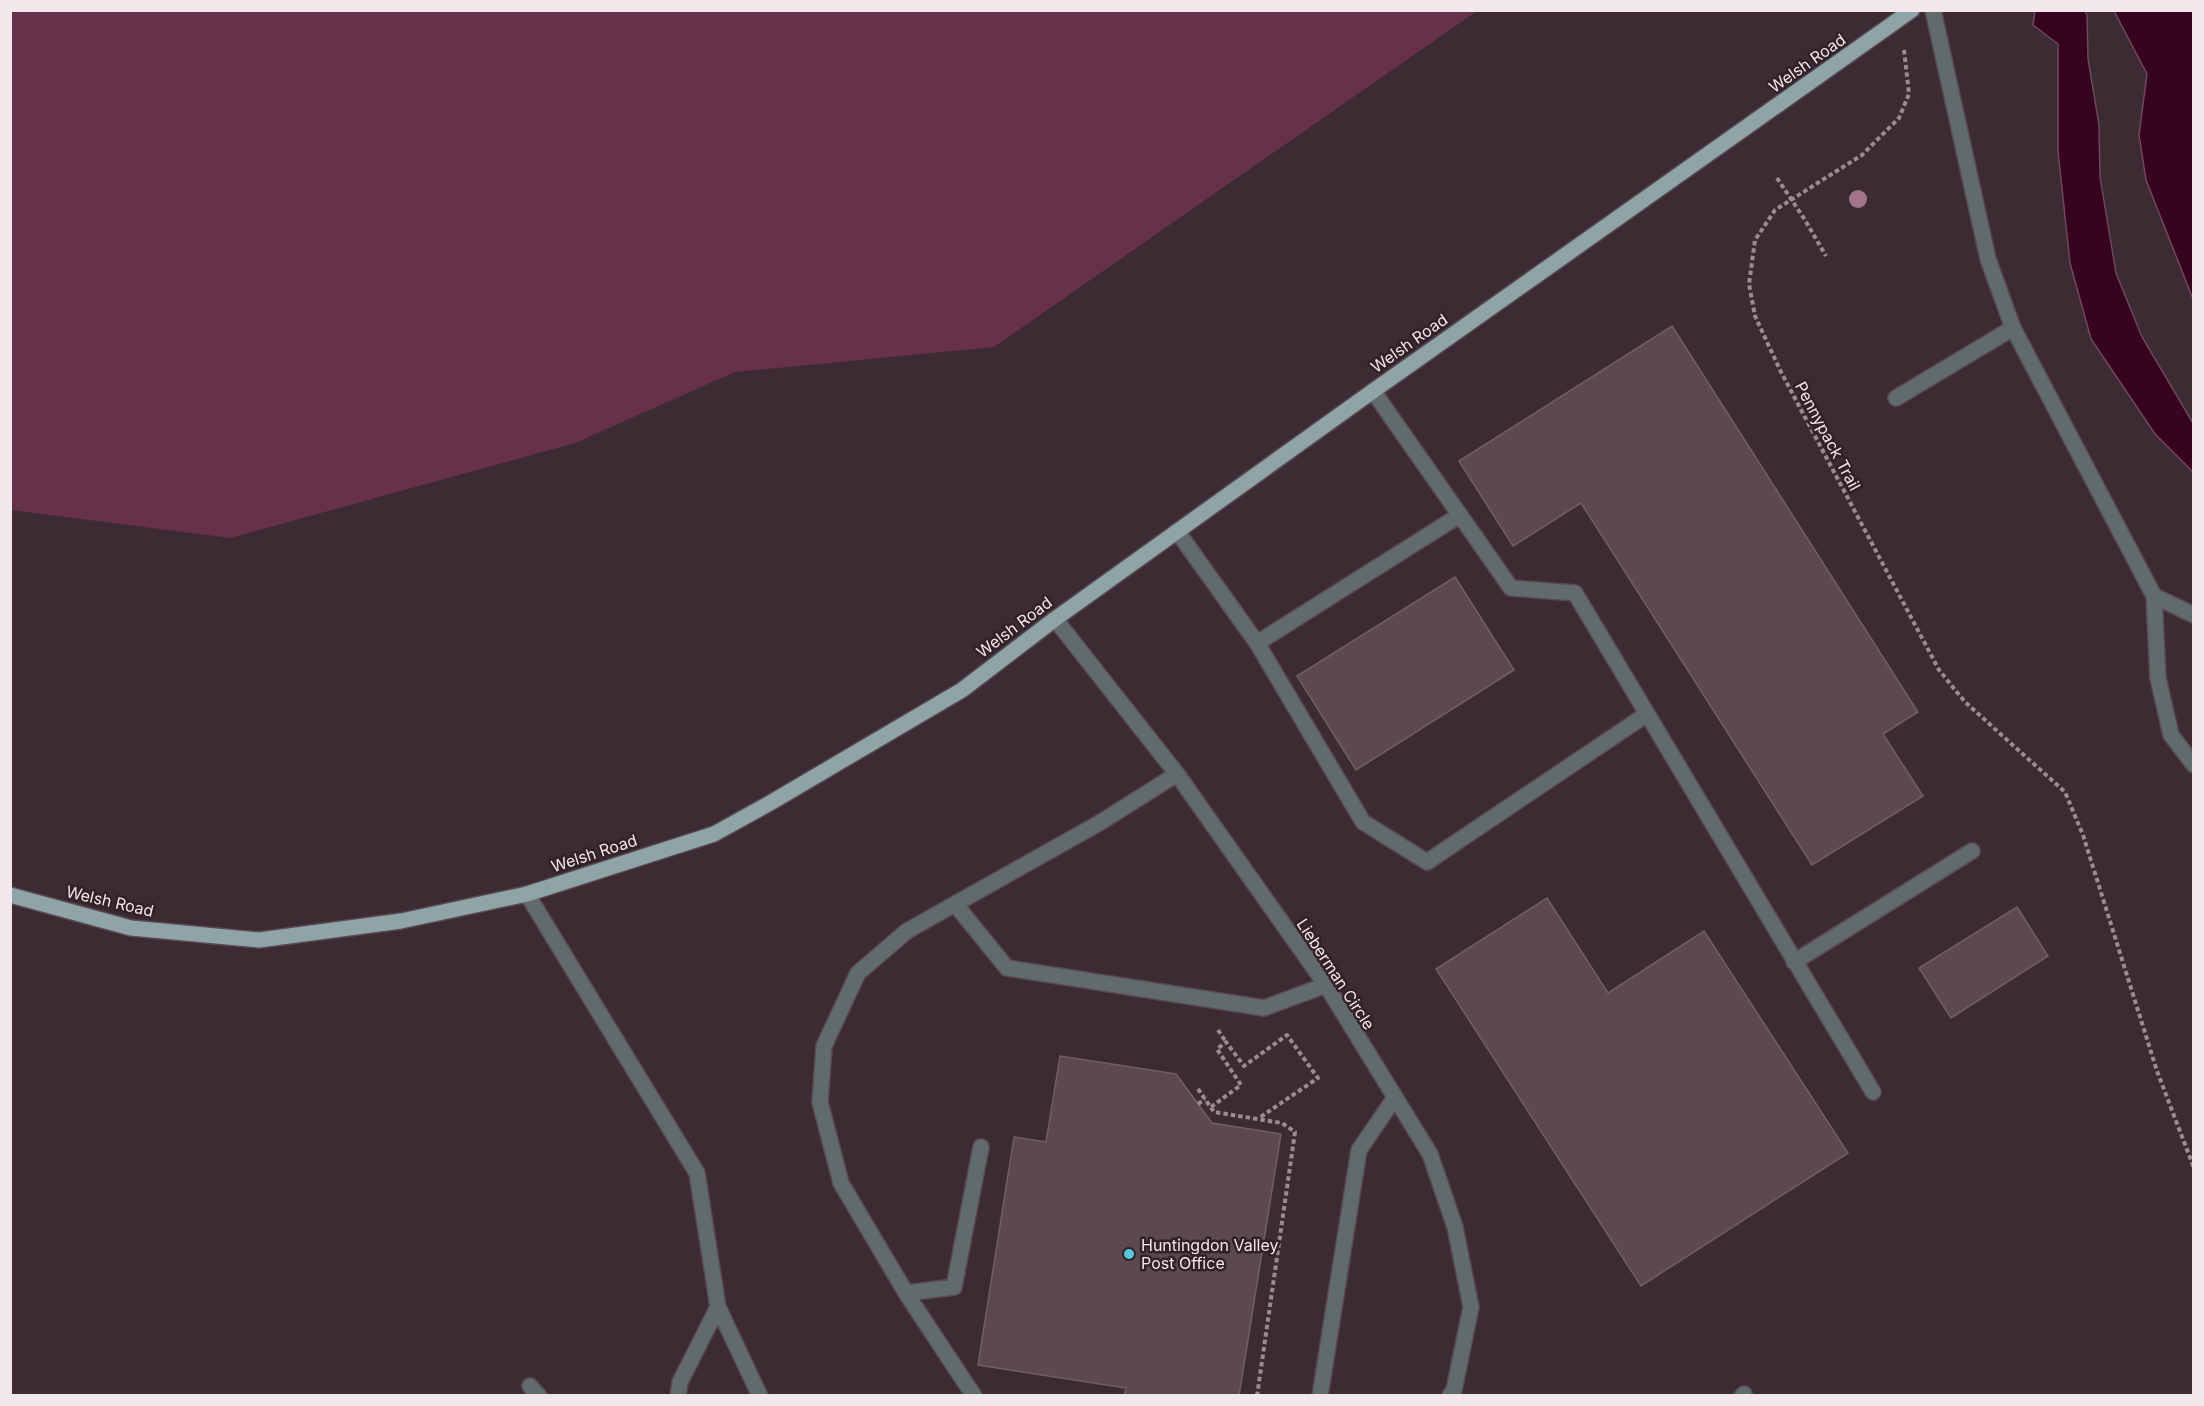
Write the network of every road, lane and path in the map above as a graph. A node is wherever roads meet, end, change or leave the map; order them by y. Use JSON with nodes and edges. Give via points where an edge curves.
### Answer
{"nodes":[{"id":1,"x":1912,"y":10,"type":"edge"},
{"id":2,"x":1933,"y":10,"type":"edge"},
{"id":3,"x":1909,"y":94,"type":"dead end"},
{"id":4,"x":1777,"y":178,"type":"dead end"},
{"id":5,"x":1791,"y":200,"type":"junction"},
{"id":6,"x":1826,"y":256,"type":"dead end"},
{"id":7,"x":2013,"y":328,"type":"junction"},
{"id":8,"x":1373,"y":391,"type":"junction"},
{"id":9,"x":1896,"y":398,"type":"dead end"},
{"id":10,"x":1460,"y":515,"type":"junction"},
{"id":11,"x":1177,"y":531,"type":"junction"},
{"id":12,"x":2154,"y":596,"type":"junction"},
{"id":13,"x":2193,"y":615,"type":"edge"},
{"id":14,"x":1055,"y":619,"type":"junction"},
{"id":15,"x":1257,"y":643,"type":"junction"},
{"id":16,"x":1647,"y":714,"type":"junction"},
{"id":17,"x":2193,"y":765,"type":"edge"},
{"id":18,"x":1178,"y":774,"type":"junction"},
{"id":19,"x":1972,"y":851,"type":"dead end"},
{"id":20,"x":527,"y":894,"type":"junction"},
{"id":21,"x":10,"y":895,"type":"edge"},
{"id":22,"x":955,"y":904,"type":"junction"},
{"id":23,"x":1794,"y":962,"type":"junction"},
{"id":24,"x":1326,"y":985,"type":"junction"},
{"id":25,"x":1198,"y":1089,"type":"dead end"},
{"id":26,"x":1873,"y":1092,"type":"dead end"},
{"id":27,"x":1205,"y":1099,"type":"junction"},
{"id":28,"x":1395,"y":1099,"type":"junction"},
{"id":29,"x":1197,"y":1104,"type":"dead end"},
{"id":30,"x":1210,"y":1107,"type":"junction"},
{"id":31,"x":1259,"y":1119,"type":"junction"},
{"id":32,"x":981,"y":1147,"type":"dead end"},
{"id":33,"x":2193,"y":1168,"type":"edge"},
{"id":34,"x":906,"y":1293,"type":"junction"},
{"id":35,"x":718,"y":1307,"type":"junction"},
{"id":36,"x":678,"y":1395,"type":"edge"},
{"id":37,"x":760,"y":1395,"type":"edge"},
{"id":38,"x":974,"y":1395,"type":"edge"},
{"id":39,"x":1257,"y":1395,"type":"edge"},
{"id":40,"x":1320,"y":1395,"type":"edge"},
{"id":41,"x":1450,"y":1395,"type":"edge"}],
"edges":[{"from":1,"to":8,"type":"main road","name":"Welsh Road"},
{"from":2,"to":7,"type":"street","via":[[1988,259]]},
{"from":3,"to":5,"type":"path","name":"Pennypack Trail","via":[[1899,118],[1862,155]]},
{"from":4,"to":5,"type":"path"},
{"from":5,"to":6,"type":"path"},
{"from":5,"to":33,"type":"path","name":"Pennypack Trail","via":[[1775,210],[1755,240],[1749,284],[1755,316],[1939,670],[1965,702],[2065,792],[2083,835],[2157,1071]]},
{"from":7,"to":9,"type":"street"},
{"from":7,"to":12,"type":"street"},
{"from":8,"to":10,"type":"street"},
{"from":8,"to":11,"type":"main road","name":"Welsh Road"},
{"from":10,"to":15,"type":"street"},
{"from":10,"to":16,"type":"street","via":[[1511,588],[1575,593]]},
{"from":11,"to":14,"type":"main road","name":"Welsh Road"},
{"from":11,"to":15,"type":"street"},
{"from":12,"to":13,"type":"street"},
{"from":12,"to":17,"type":"street","via":[[2158,678],[2171,735]]},
{"from":14,"to":18,"type":"street","name":"Lieberman Circle"},
{"from":14,"to":20,"type":"main road","name":"Welsh Road","via":[[962,690],[714,834]]},
{"from":15,"to":16,"type":"street","via":[[1363,822],[1427,862]]},
{"from":16,"to":23,"type":"street"},
{"from":18,"to":22,"type":"street"},
{"from":18,"to":24,"type":"street","name":"Lieberman Circle"},
{"from":19,"to":23,"type":"street"},
{"from":20,"to":21,"type":"main road","name":"Welsh Road","via":[[401,921],[260,940],[131,928]]},
{"from":20,"to":35,"type":"street","via":[[697,1173]]},
{"from":22,"to":24,"type":"street","via":[[1007,968],[1264,1008]]},
{"from":22,"to":34,"type":"street","via":[[908,931],[858,974],[824,1046],[820,1102],[841,1183]]},
{"from":23,"to":26,"type":"street"},
{"from":24,"to":28,"type":"street","name":"Lieberman Circle"},
{"from":25,"to":27,"type":"path"},
{"from":27,"to":29,"type":"path"},
{"from":27,"to":30,"type":"path"},
{"from":28,"to":40,"type":"street","via":[[1359,1149]]},
{"from":28,"to":41,"type":"street","name":"Lieberman Circle","via":[[1430,1154],[1455,1227],[1471,1307]]},
{"from":30,"to":31,"type":"path","via":[[1214,1112]]},
{"from":30,"to":31,"type":"path","via":[[1241,1085],[1217,1049],[1226,1042],[1244,1065],[1287,1035],[1318,1078]]},
{"from":31,"to":39,"type":"path","via":[[1282,1123],[1295,1132]]},
{"from":32,"to":34,"type":"street","via":[[954,1287]]},
{"from":34,"to":38,"type":"street"},
{"from":35,"to":36,"type":"street","via":[[680,1382]]},
{"from":35,"to":37,"type":"street"}]}
